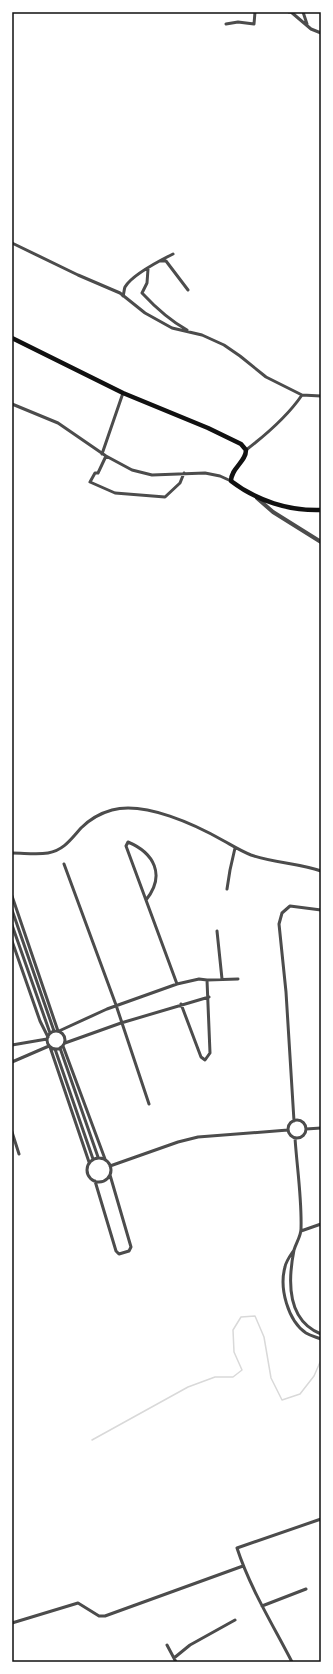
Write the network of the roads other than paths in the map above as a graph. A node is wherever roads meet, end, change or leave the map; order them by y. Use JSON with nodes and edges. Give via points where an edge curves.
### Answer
{"nodes":[{"id":1,"x":255,"y":12,"type":"edge"},
{"id":2,"x":289,"y":12,"type":"edge"},
{"id":3,"x":303,"y":12,"type":"edge"},
{"id":4,"x":226,"y":24,"type":"dead end"},
{"id":5,"x":307,"y":24,"type":"junction"},
{"id":6,"x":321,"y":33,"type":"edge"},
{"id":7,"x":12,"y":243,"type":"edge"},
{"id":8,"x":173,"y":254,"type":"dead end"},
{"id":9,"x":160,"y":261,"type":"junction"},
{"id":10,"x":148,"y":269,"type":"junction"},
{"id":11,"x":188,"y":290,"type":"dead end"},
{"id":12,"x":124,"y":296,"type":"junction"},
{"id":13,"x":190,"y":332,"type":"junction"},
{"id":14,"x":12,"y":338,"type":"edge"},
{"id":15,"x":123,"y":393,"type":"junction"},
{"id":16,"x":302,"y":395,"type":"junction"},
{"id":17,"x":321,"y":396,"type":"edge"},
{"id":18,"x":12,"y":404,"type":"edge"},
{"id":19,"x":246,"y":450,"type":"junction"},
{"id":20,"x":104,"y":455,"type":"junction"},
{"id":21,"x":184,"y":473,"type":"junction"},
{"id":22,"x":231,"y":481,"type":"junction"},
{"id":23,"x":257,"y":497,"type":"junction"},
{"id":24,"x":321,"y":510,"type":"edge"},
{"id":25,"x":321,"y":542,"type":"edge"},
{"id":26,"x":235,"y":848,"type":"junction"},
{"id":27,"x":12,"y":853,"type":"edge"},
{"id":28,"x":64,"y":864,"type":"dead end"},
{"id":29,"x":321,"y":871,"type":"edge"},
{"id":30,"x":227,"y":889,"type":"dead end"},
{"id":31,"x":12,"y":896,"type":"edge"},
{"id":32,"x":146,"y":900,"type":"junction"},
{"id":33,"x":12,"y":910,"type":"edge"},
{"id":34,"x":321,"y":910,"type":"edge"},
{"id":35,"x":12,"y":925,"type":"edge"},
{"id":36,"x":217,"y":931,"type":"dead end"},
{"id":37,"x":12,"y":941,"type":"edge"},
{"id":38,"x":222,"y":979,"type":"junction"},
{"id":39,"x":238,"y":979,"type":"dead end"},
{"id":40,"x":207,"y":980,"type":"junction"},
{"id":41,"x":177,"y":984,"type":"junction"},
{"id":42,"x":209,"y":996,"type":"junction"},
{"id":43,"x":181,"y":1004,"type":"junction"},
{"id":44,"x":116,"y":1005,"type":"junction"},
{"id":45,"x":121,"y":1023,"type":"junction"},
{"id":46,"x":57,"y":1031,"type":"junction"},
{"id":47,"x":50,"y":1033,"type":"junction"},
{"id":48,"x":48,"y":1038,"type":"junction"},
{"id":49,"x":12,"y":1045,"type":"edge"},
{"id":50,"x":50,"y":1046,"type":"junction"},
{"id":51,"x":63,"y":1046,"type":"junction"},
{"id":52,"x":55,"y":1049,"type":"junction"},
{"id":53,"x":12,"y":1062,"type":"edge"},
{"id":54,"x":149,"y":1104,"type":"dead end"},
{"id":55,"x":294,"y":1121,"type":"junction"},
{"id":56,"x":321,"y":1128,"type":"edge"},
{"id":57,"x":306,"y":1129,"type":"junction"},
{"id":58,"x":288,"y":1130,"type":"junction"},
{"id":59,"x":12,"y":1132,"type":"edge"},
{"id":60,"x":295,"y":1138,"type":"junction"},
{"id":61,"x":20,"y":1154,"type":"dead end"},
{"id":62,"x":98,"y":1158,"type":"junction"},
{"id":63,"x":93,"y":1159,"type":"junction"},
{"id":64,"x":104,"y":1159,"type":"junction"},
{"id":65,"x":89,"y":1162,"type":"junction"},
{"id":66,"x":110,"y":1166,"type":"junction"},
{"id":67,"x":110,"y":1175,"type":"junction"},
{"id":68,"x":95,"y":1181,"type":"junction"},
{"id":69,"x":321,"y":1224,"type":"edge"},
{"id":70,"x":301,"y":1231,"type":"junction"},
{"id":71,"x":295,"y":1249,"type":"junction"},
{"id":72,"x":321,"y":1334,"type":"edge"},
{"id":73,"x":321,"y":1339,"type":"edge"},
{"id":74,"x":321,"y":1519,"type":"edge"},
{"id":75,"x":243,"y":1566,"type":"junction"},
{"id":76,"x":306,"y":1589,"type":"dead end"},
{"id":77,"x":262,"y":1606,"type":"junction"},
{"id":78,"x":236,"y":1620,"type":"dead end"},
{"id":79,"x":12,"y":1623,"type":"edge"},
{"id":80,"x":167,"y":1645,"type":"dead end"},
{"id":81,"x":174,"y":1658,"type":"junction"},
{"id":82,"x":176,"y":1662,"type":"edge"},
{"id":83,"x":292,"y":1662,"type":"edge"}],
"edges":[{"from":1,"to":4,"type":"street","via":[[254,24]]},
{"from":2,"to":5,"type":"street"},
{"from":3,"to":5,"type":"street"},
{"from":5,"to":6,"type":"street","via":[[311,29]]},
{"from":7,"to":12,"type":"street"},
{"from":8,"to":9,"type":"street"},
{"from":9,"to":10,"type":"street"},
{"from":9,"to":11,"type":"street","via":[[166,261]]},
{"from":10,"to":12,"type":"street","via":[[125,287]]},
{"from":10,"to":13,"type":"street","via":[[147,283],[142,293],[157,310]]},
{"from":12,"to":13,"type":"street","via":[[153,318],[172,328]]},
{"from":13,"to":16,"type":"street","via":[[224,345],[266,377]]},
{"from":14,"to":15,"type":"main road"},
{"from":15,"to":19,"type":"main road","via":[[208,428],[241,444]]},
{"from":15,"to":20,"type":"street"},
{"from":16,"to":17,"type":"street"},
{"from":16,"to":19,"type":"street","via":[[281,422]]},
{"from":18,"to":20,"type":"street","via":[[58,423]]},
{"from":19,"to":22,"type":"main road","via":[[246,456],[231,477]]},
{"from":20,"to":21,"type":"street","via":[[132,470],[152,475]]},
{"from":20,"to":21,"type":"street","via":[[98,473],[90,482],[115,493],[165,497],[180,483]]},
{"from":21,"to":22,"type":"street","via":[[205,473]]},
{"from":22,"to":23,"type":"main road"},
{"from":23,"to":24,"type":"main road","via":[[290,507]]},
{"from":23,"to":25,"type":"street","via":[[273,512]]},
{"from":26,"to":27,"type":"street","via":[[191,824],[129,807],[112,810],[94,818],[64,846],[49,853]]},
{"from":26,"to":29,"type":"street","via":[[272,861]]},
{"from":26,"to":30,"type":"street"},
{"from":28,"to":44,"type":"street"},
{"from":31,"to":46,"type":"street"},
{"from":32,"to":32,"type":"street","via":[[126,846],[128,842],[145,851],[154,865],[155,886]]},
{"from":32,"to":41,"type":"street"},
{"from":33,"to":46,"type":"street"},
{"from":34,"to":55,"type":"street","via":[[290,906],[280,917],[279,924]]},
{"from":35,"to":47,"type":"street"},
{"from":36,"to":38,"type":"street"},
{"from":37,"to":48,"type":"street"},
{"from":38,"to":39,"type":"street"},
{"from":38,"to":40,"type":"street"},
{"from":40,"to":41,"type":"street","via":[[199,979]]},
{"from":40,"to":42,"type":"street"},
{"from":41,"to":44,"type":"street"},
{"from":42,"to":43,"type":"street"},
{"from":42,"to":43,"type":"street","via":[[210,1053],[205,1060],[200,1054]]},
{"from":43,"to":45,"type":"street"},
{"from":44,"to":45,"type":"street"},
{"from":44,"to":46,"type":"street"},
{"from":45,"to":51,"type":"street"},
{"from":45,"to":54,"type":"street"},
{"from":46,"to":47,"type":"street"},
{"from":46,"to":51,"type":"street","via":[[65,1036]]},
{"from":47,"to":48,"type":"street"},
{"from":48,"to":49,"type":"street"},
{"from":48,"to":50,"type":"street"},
{"from":50,"to":52,"type":"street"},
{"from":50,"to":53,"type":"street"},
{"from":50,"to":65,"type":"street"},
{"from":51,"to":52,"type":"street"},
{"from":51,"to":62,"type":"street"},
{"from":51,"to":64,"type":"street"},
{"from":52,"to":63,"type":"street"},
{"from":55,"to":57,"type":"street","via":[[302,1122]]},
{"from":55,"to":58,"type":"street"},
{"from":56,"to":57,"type":"street"},
{"from":57,"to":60,"type":"street","via":[[304,1135]]},
{"from":58,"to":60,"type":"street"},
{"from":58,"to":66,"type":"street","via":[[198,1137]]},
{"from":59,"to":61,"type":"street"},
{"from":60,"to":70,"type":"street"},
{"from":62,"to":63,"type":"street"},
{"from":62,"to":64,"type":"street"},
{"from":63,"to":65,"type":"street"},
{"from":64,"to":66,"type":"street"},
{"from":65,"to":68,"type":"street","via":[[87,1172]]},
{"from":66,"to":67,"type":"street"},
{"from":67,"to":68,"type":"street","via":[[104,1181]]},
{"from":67,"to":68,"type":"street","via":[[131,1248],[127,1252],[119,1254],[116,1251]]},
{"from":69,"to":70,"type":"street"},
{"from":70,"to":71,"type":"street"},
{"from":71,"to":72,"type":"street","via":[[290,1273],[291,1299],[302,1321],[313,1331]]},
{"from":71,"to":73,"type":"street","via":[[285,1267],[285,1297],[297,1324],[306,1333]]},
{"from":74,"to":75,"type":"street","via":[[237,1548]]},
{"from":75,"to":77,"type":"street"},
{"from":75,"to":79,"type":"street","via":[[105,1616],[99,1616],[78,1603]]},
{"from":76,"to":77,"type":"street"},
{"from":77,"to":83,"type":"street"},
{"from":78,"to":81,"type":"street","via":[[190,1645]]},
{"from":80,"to":81,"type":"street"},
{"from":81,"to":82,"type":"street"}]}
